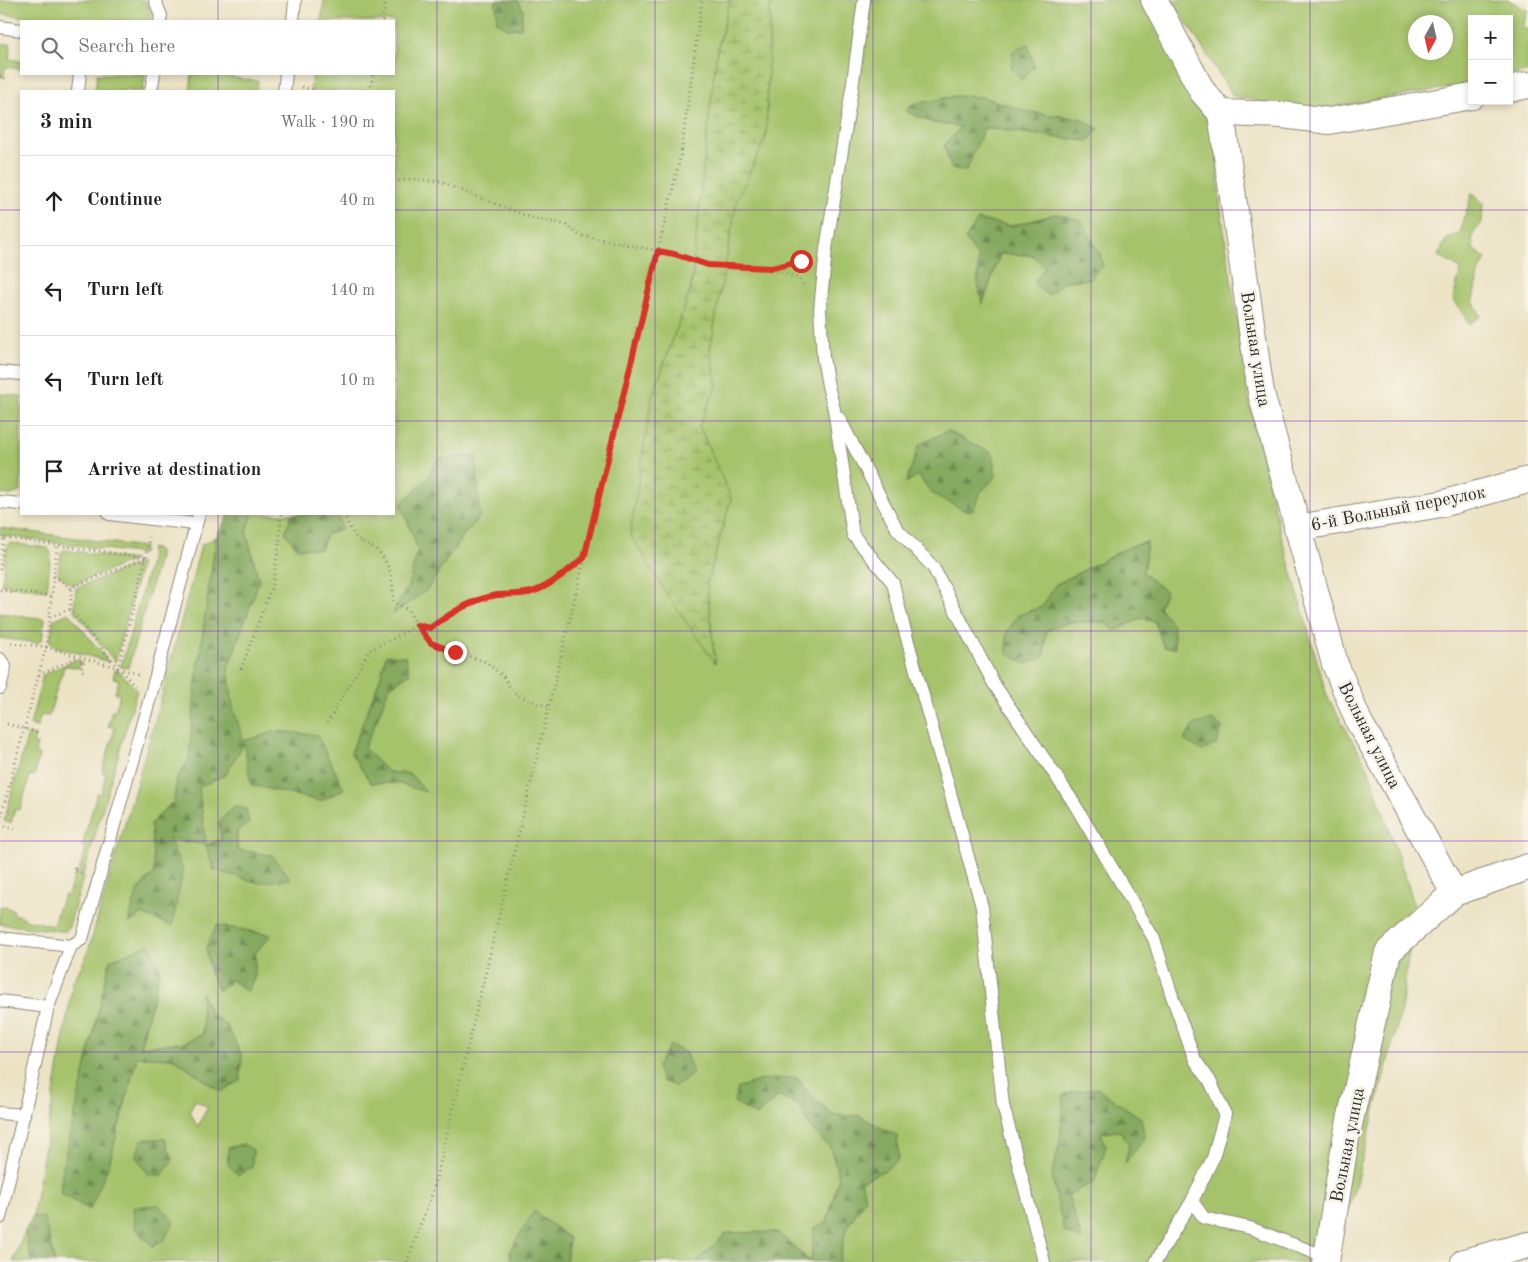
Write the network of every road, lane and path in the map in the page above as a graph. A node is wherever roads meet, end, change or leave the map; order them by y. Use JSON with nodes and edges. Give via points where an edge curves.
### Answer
{"nodes":[{"id":1,"x":155,"y":0,"type":"edge"},
{"id":2,"x":295,"y":0,"type":"edge"},
{"id":3,"x":386,"y":0,"type":"edge"},
{"id":4,"x":702,"y":0,"type":"edge"},
{"id":5,"x":864,"y":0,"type":"edge"},
{"id":6,"x":1154,"y":0,"type":"edge"},
{"id":7,"x":160,"y":20,"type":"edge"},
{"id":8,"x":292,"y":20,"type":"edge"},
{"id":9,"x":382,"y":20,"type":"edge"},
{"id":10,"x":0,"y":27,"type":"edge"},
{"id":11,"x":20,"y":30,"type":"edge"},
{"id":12,"x":80,"y":75,"type":"edge"},
{"id":13,"x":154,"y":75,"type":"edge"},
{"id":14,"x":286,"y":75,"type":"edge"},
{"id":15,"x":373,"y":75,"type":"edge"},
{"id":16,"x":0,"y":77,"type":"edge"},
{"id":17,"x":4,"y":80,"type":"dead end"},
{"id":18,"x":1528,"y":85,"type":"edge"},
{"id":19,"x":1513,"y":88,"type":"edge"},
{"id":20,"x":78,"y":90,"type":"edge"},
{"id":21,"x":151,"y":90,"type":"edge"},
{"id":22,"x":284,"y":90,"type":"edge"},
{"id":23,"x":370,"y":90,"type":"edge"},
{"id":24,"x":1468,"y":97,"type":"edge"},
{"id":25,"x":1221,"y":113,"type":"junction"},
{"id":26,"x":395,"y":181,"type":"edge"},
{"id":27,"x":826,"y":249,"type":"junction"},
{"id":28,"x":658,"y":251,"type":"junction"},
{"id":29,"x":772,"y":268,"type":"junction"},
{"id":30,"x":820,"y":310,"type":"junction"},
{"id":31,"x":0,"y":372,"type":"edge"},
{"id":32,"x":20,"y":374,"type":"edge"},
{"id":33,"x":834,"y":409,"type":"junction"},
{"id":34,"x":1528,"y":480,"type":"edge"},
{"id":35,"x":0,"y":502,"type":"edge"},
{"id":36,"x":20,"y":504,"type":"edge"},
{"id":37,"x":120,"y":515,"type":"edge"},
{"id":38,"x":282,"y":515,"type":"edge"},
{"id":39,"x":344,"y":515,"type":"edge"},
{"id":40,"x":152,"y":518,"type":"junction"},
{"id":41,"x":197,"y":519,"type":"edge"},
{"id":42,"x":1297,"y":528,"type":"junction"},
{"id":43,"x":2,"y":538,"type":"edge"},
{"id":44,"x":57,"y":546,"type":"junction"},
{"id":45,"x":146,"y":558,"type":"junction"},
{"id":46,"x":584,"y":558,"type":"junction"},
{"id":47,"x":0,"y":570,"type":"edge"},
{"id":48,"x":54,"y":576,"type":"junction"},
{"id":49,"x":72,"y":589,"type":"junction"},
{"id":50,"x":0,"y":590,"type":"edge"},
{"id":51,"x":51,"y":596,"type":"junction"},
{"id":52,"x":70,"y":609,"type":"junction"},
{"id":53,"x":49,"y":618,"type":"junction"},
{"id":54,"x":417,"y":625,"type":"junction"},
{"id":55,"x":9,"y":643,"type":"dead end"},
{"id":56,"x":46,"y":647,"type":"junction"},
{"id":57,"x":78,"y":657,"type":"junction"},
{"id":58,"x":84,"y":658,"type":"junction"},
{"id":59,"x":0,"y":659,"type":"edge"},
{"id":60,"x":118,"y":668,"type":"junction"},
{"id":61,"x":241,"y":669,"type":"dead end"},
{"id":62,"x":83,"y":671,"type":"dead end"},
{"id":63,"x":39,"y":675,"type":"junction"},
{"id":64,"x":142,"y":676,"type":"dead end"},
{"id":65,"x":0,"y":688,"type":"edge"},
{"id":66,"x":139,"y":690,"type":"dead end"},
{"id":67,"x":549,"y":707,"type":"junction"},
{"id":68,"x":327,"y":723,"type":"dead end"},
{"id":69,"x":7,"y":724,"type":"dead end"},
{"id":70,"x":25,"y":729,"type":"junction"},
{"id":71,"x":40,"y":733,"type":"dead end"},
{"id":72,"x":0,"y":823,"type":"edge"},
{"id":73,"x":15,"y":829,"type":"dead end"},
{"id":74,"x":1528,"y":867,"type":"edge"},
{"id":75,"x":75,"y":868,"type":"dead end"},
{"id":76,"x":86,"y":874,"type":"dead end"},
{"id":77,"x":1454,"y":893,"type":"junction"},
{"id":78,"x":0,"y":938,"type":"edge"},
{"id":79,"x":70,"y":946,"type":"junction"},
{"id":80,"x":0,"y":1001,"type":"edge"},
{"id":81,"x":48,"y":1006,"type":"junction"},
{"id":82,"x":0,"y":1113,"type":"edge"},
{"id":83,"x":24,"y":1115,"type":"junction"},
{"id":84,"x":1192,"y":1201,"type":"junction"},
{"id":85,"x":0,"y":1218,"type":"edge"},
{"id":86,"x":1528,"y":1245,"type":"edge"},
{"id":87,"x":1330,"y":1260,"type":"edge"},
{"id":88,"x":407,"y":1262,"type":"edge"},
{"id":89,"x":1044,"y":1262,"type":"edge"},
{"id":90,"x":1155,"y":1262,"type":"edge"},
{"id":91,"x":1464,"y":1262,"type":"edge"}],
"edges":[{"from":1,"to":7,"type":"lane"},
{"from":2,"to":8,"type":"lane"},
{"from":3,"to":9,"type":"path"},
{"from":4,"to":28,"type":"path","via":[[681,154]]},
{"from":5,"to":27,"type":"lane"},
{"from":6,"to":25,"type":"street","via":[[1202,91]]},
{"from":10,"to":11,"type":"lane"},
{"from":12,"to":20,"type":"lane"},
{"from":13,"to":21,"type":"lane"},
{"from":14,"to":22,"type":"lane"},
{"from":15,"to":23,"type":"path"},
{"from":16,"to":17,"type":"path"},
{"from":18,"to":19,"type":"street"},
{"from":24,"to":25,"type":"street","via":[[1329,121],[1283,115]]},
{"from":25,"to":42,"type":"street","name":"Вольная улица","via":[[1261,393]]},
{"from":26,"to":28,"type":"path","via":[[440,182],[532,218],[567,226],[579,235]]},
{"from":27,"to":29,"type":"path","via":[[801,261]]},
{"from":27,"to":30,"type":"lane"},
{"from":28,"to":29,"type":"path","via":[[708,265]]},
{"from":28,"to":46,"type":"path"},
{"from":29,"to":30,"type":"path","via":[[798,278],[812,292]]},
{"from":30,"to":33,"type":"lane","via":[[823,358]]},
{"from":31,"to":32,"type":"lane"},
{"from":33,"to":84,"type":"lane","via":[[897,529],[933,567],[994,684],[1072,800],[1154,939],[1195,1060],[1210,1081],[1225,1114],[1213,1158]]},
{"from":33,"to":89,"type":"lane","via":[[853,535],[893,584],[982,908],[1002,1105]]},
{"from":34,"to":42,"type":"street","name":"6-й Вольный переулок","via":[[1441,504]]},
{"from":35,"to":36,"type":"lane"},
{"from":37,"to":40,"type":"lane"},
{"from":38,"to":61,"type":"path","via":[[272,586]]},
{"from":39,"to":54,"type":"path","via":[[350,530],[387,562],[393,602],[408,610]]},
{"from":40,"to":41,"type":"lane"},
{"from":40,"to":45,"type":"path"},
{"from":41,"to":79,"type":"lane","via":[[82,940]]},
{"from":42,"to":77,"type":"street","name":"Вольная улица","via":[[1335,664],[1359,722]]},
{"from":43,"to":44,"type":"path"},
{"from":43,"to":47,"type":"path"},
{"from":44,"to":45,"type":"path"},
{"from":44,"to":48,"type":"path"},
{"from":45,"to":49,"type":"path"},
{"from":45,"to":60,"type":"path"},
{"from":46,"to":54,"type":"path","via":[[556,580],[531,592],[495,595],[469,604],[430,628]]},
{"from":46,"to":67,"type":"path"},
{"from":48,"to":49,"type":"path"},
{"from":48,"to":51,"type":"path"},
{"from":49,"to":52,"type":"path"},
{"from":50,"to":51,"type":"path"},
{"from":51,"to":53,"type":"path"},
{"from":52,"to":53,"type":"path"},
{"from":52,"to":60,"type":"path"},
{"from":53,"to":56,"type":"path"},
{"from":54,"to":67,"type":"path","via":[[431,643],[486,662],[502,676],[512,691]]},
{"from":54,"to":68,"type":"path","via":[[370,650]]},
{"from":55,"to":56,"type":"path"},
{"from":56,"to":57,"type":"path"},
{"from":56,"to":63,"type":"path"},
{"from":57,"to":58,"type":"path"},
{"from":57,"to":63,"type":"path"},
{"from":58,"to":60,"type":"path"},
{"from":58,"to":62,"type":"path"},
{"from":59,"to":65,"type":"lane","via":[[5,666]]},
{"from":60,"to":64,"type":"path"},
{"from":60,"to":66,"type":"path"},
{"from":63,"to":70,"type":"path"},
{"from":67,"to":88,"type":"path","via":[[434,1188]]},
{"from":69,"to":70,"type":"path"},
{"from":70,"to":71,"type":"path"},
{"from":70,"to":72,"type":"path"},
{"from":72,"to":73,"type":"path"},
{"from":74,"to":77,"type":"street"},
{"from":75,"to":76,"type":"path","via":[[74,871]]},
{"from":77,"to":87,"type":"street","name":"Вольная улица","via":[[1388,952],[1346,1138]]},
{"from":78,"to":79,"type":"lane"},
{"from":79,"to":81,"type":"lane"},
{"from":80,"to":81,"type":"lane"},
{"from":81,"to":83,"type":"lane"},
{"from":82,"to":83,"type":"lane"},
{"from":83,"to":85,"type":"lane"},
{"from":84,"to":87,"type":"lane","via":[[1204,1218],[1250,1228]]},
{"from":84,"to":90,"type":"lane"},
{"from":86,"to":91,"type":"street"}]}
